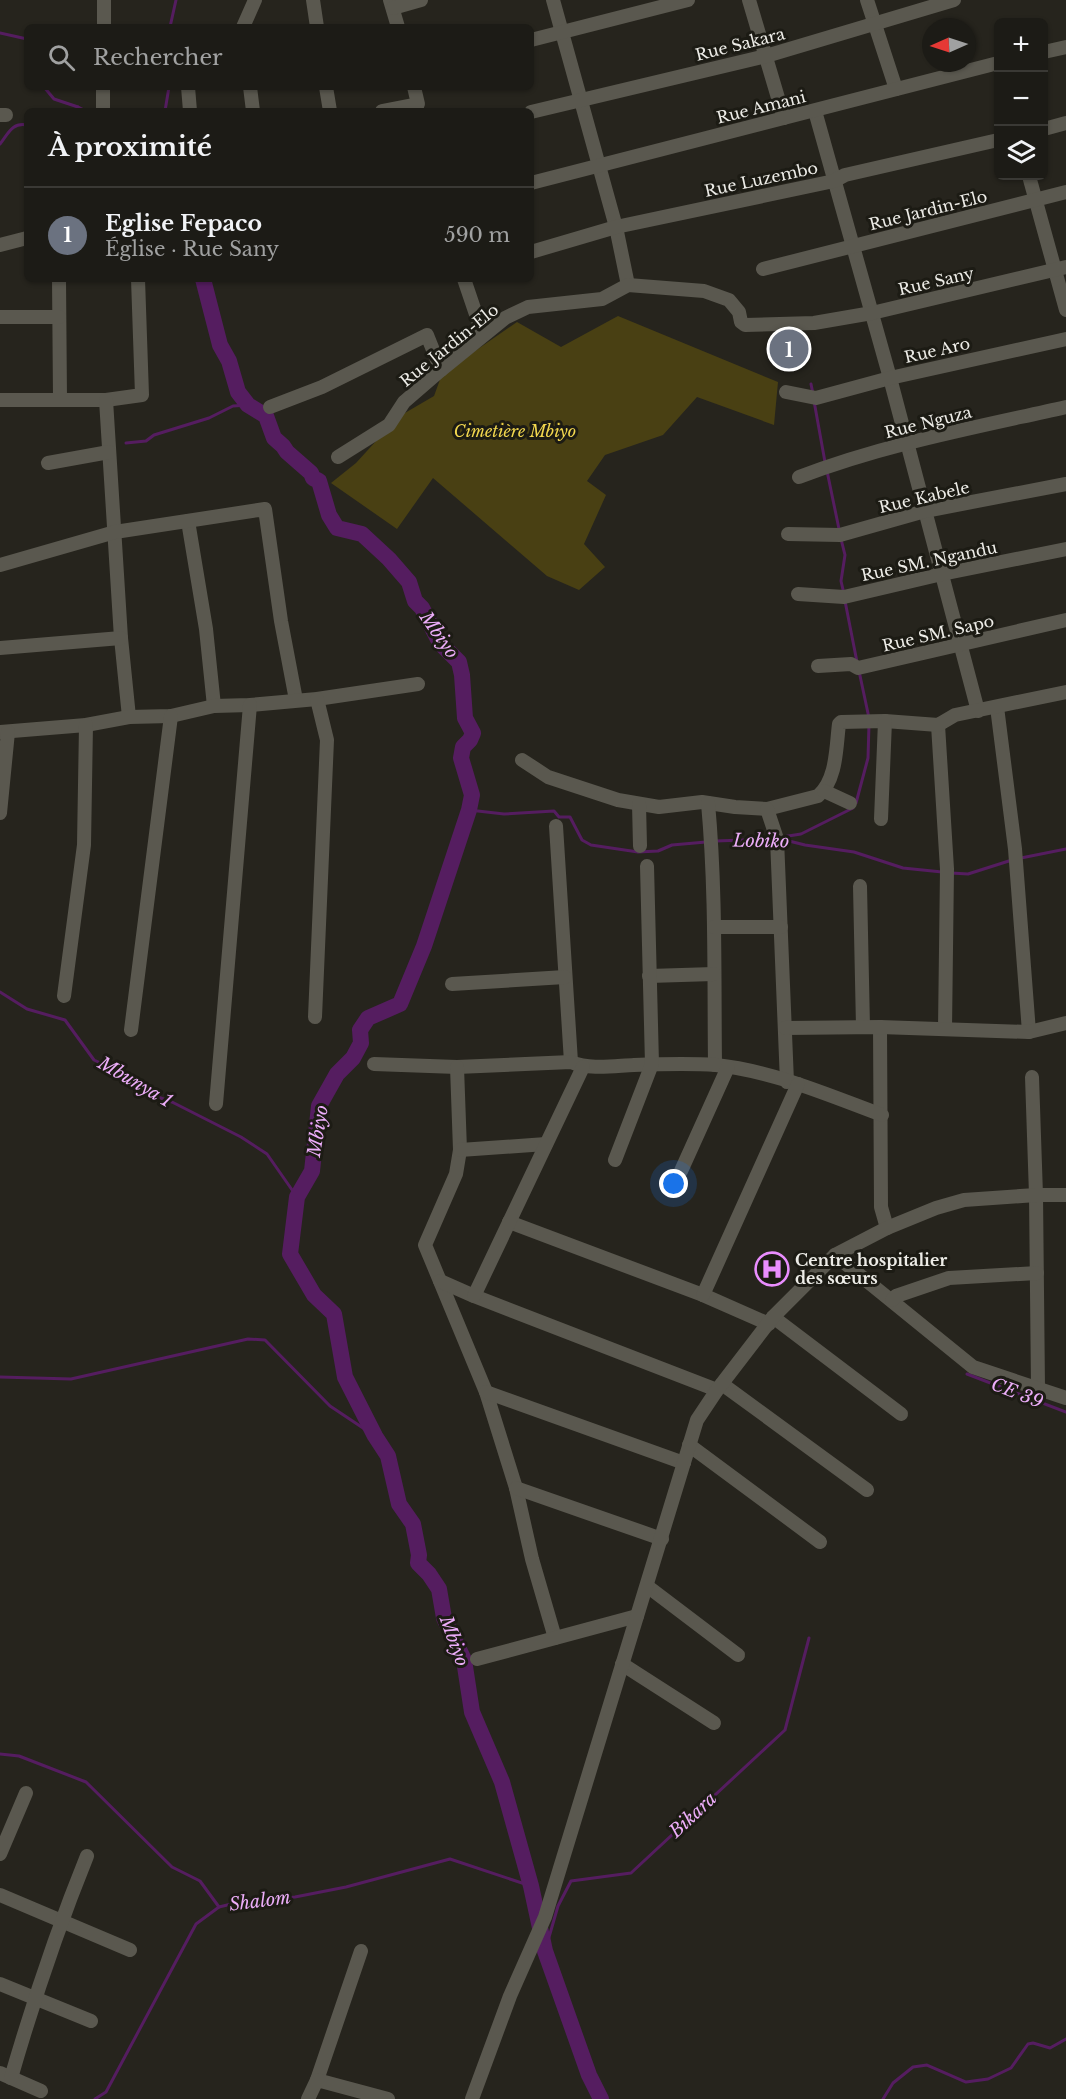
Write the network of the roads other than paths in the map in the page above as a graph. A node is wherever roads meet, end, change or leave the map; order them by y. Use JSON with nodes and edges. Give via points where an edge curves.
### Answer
{"nodes":[{"id":1,"x":104,"y":0,"type":"edge"},
{"id":2,"x":255,"y":0,"type":"edge"},
{"id":3,"x":313,"y":0,"type":"edge"},
{"id":4,"x":421,"y":0,"type":"edge"},
{"id":5,"x":554,"y":0,"type":"edge"},
{"id":6,"x":688,"y":0,"type":"edge"},
{"id":7,"x":749,"y":0,"type":"edge"},
{"id":8,"x":867,"y":0,"type":"edge"},
{"id":9,"x":954,"y":0,"type":"edge"},
{"id":10,"x":391,"y":4,"type":"edge"},
{"id":11,"x":104,"y":24,"type":"edge"},
{"id":12,"x":244,"y":24,"type":"edge"},
{"id":13,"x":317,"y":24,"type":"edge"},
{"id":14,"x":397,"y":24,"type":"edge"},
{"id":15,"x":876,"y":24,"type":"junction"},
{"id":16,"x":562,"y":33,"type":"junction"},
{"id":17,"x":534,"y":39,"type":"edge"},
{"id":18,"x":1066,"y":47,"type":"edge"},
{"id":19,"x":1048,"y":51,"type":"edge"},
{"id":20,"x":766,"y":56,"type":"junction"},
{"id":21,"x":994,"y":64,"type":"edge"},
{"id":22,"x":896,"y":89,"type":"junction"},
{"id":23,"x":104,"y":90,"type":"edge"},
{"id":24,"x":188,"y":90,"type":"edge"},
{"id":25,"x":250,"y":90,"type":"edge"},
{"id":26,"x":326,"y":90,"type":"edge"},
{"id":27,"x":415,"y":90,"type":"edge"},
{"id":28,"x":581,"y":99,"type":"junction"},
{"id":29,"x":419,"y":107,"type":"edge"},
{"id":30,"x":103,"y":108,"type":"dead end"},
{"id":31,"x":190,"y":108,"type":"edge"},
{"id":32,"x":253,"y":108,"type":"edge"},
{"id":33,"x":330,"y":108,"type":"edge"},
{"id":34,"x":534,"y":111,"type":"edge"},
{"id":35,"x":815,"y":111,"type":"junction"},
{"id":36,"x":784,"y":118,"type":"junction"},
{"id":37,"x":1066,"y":123,"type":"edge"},
{"id":38,"x":1048,"y":128,"type":"edge"},
{"id":39,"x":994,"y":141,"type":"edge"},
{"id":40,"x":600,"y":165,"type":"junction"},
{"id":41,"x":1030,"y":180,"type":"edge"},
{"id":42,"x":834,"y":181,"type":"junction"},
{"id":43,"x":534,"y":182,"type":"edge"},
{"id":44,"x":1066,"y":192,"type":"edge"},
{"id":45,"x":1036,"y":200,"type":"junction"},
{"id":46,"x":616,"y":227,"type":"junction"},
{"id":47,"x":24,"y":239,"type":"edge"},
{"id":48,"x":0,"y":245,"type":"edge"},
{"id":49,"x":853,"y":246,"type":"junction"},
{"id":50,"x":534,"y":251,"type":"edge"},
{"id":51,"x":1061,"y":268,"type":"edge"},
{"id":52,"x":763,"y":269,"type":"dead end"},
{"id":53,"x":59,"y":282,"type":"edge"},
{"id":54,"x":138,"y":282,"type":"edge"},
{"id":55,"x":466,"y":282,"type":"edge"},
{"id":56,"x":628,"y":285,"type":"junction"},
{"id":57,"x":1066,"y":310,"type":"edge"},
{"id":58,"x":872,"y":313,"type":"junction"},
{"id":59,"x":0,"y":317,"type":"edge"},
{"id":60,"x":59,"y":317,"type":"junction"},
{"id":61,"x":483,"y":335,"type":"junction"},
{"id":62,"x":1066,"y":339,"type":"edge"},
{"id":63,"x":441,"y":370,"type":"junction"},
{"id":64,"x":890,"y":378,"type":"junction"},
{"id":65,"x":786,"y":392,"type":"dead end"},
{"id":66,"x":60,"y":399,"type":"junction"},
{"id":67,"x":0,"y":400,"type":"edge"},
{"id":68,"x":106,"y":400,"type":"junction"},
{"id":69,"x":270,"y":407,"type":"dead end"},
{"id":70,"x":1066,"y":407,"type":"edge"},
{"id":71,"x":907,"y":443,"type":"junction"},
{"id":72,"x":109,"y":452,"type":"junction"},
{"id":73,"x":339,"y":457,"type":"dead end"},
{"id":74,"x":48,"y":463,"type":"dead end"},
{"id":75,"x":799,"y":477,"type":"dead end"},
{"id":76,"x":1066,"y":484,"type":"edge"},
{"id":77,"x":925,"y":512,"type":"junction"},
{"id":78,"x":188,"y":521,"type":"junction"},
{"id":79,"x":115,"y":532,"type":"junction"},
{"id":80,"x":788,"y":534,"type":"dead end"},
{"id":81,"x":1066,"y":549,"type":"edge"},
{"id":82,"x":0,"y":565,"type":"edge"},
{"id":83,"x":942,"y":574,"type":"junction"},
{"id":84,"x":798,"y":594,"type":"dead end"},
{"id":85,"x":1066,"y":620,"type":"edge"},
{"id":86,"x":121,"y":638,"type":"junction"},
{"id":87,"x":960,"y":645,"type":"junction"},
{"id":88,"x":0,"y":648,"type":"edge"},
{"id":89,"x":818,"y":666,"type":"dead end"},
{"id":90,"x":418,"y":684,"type":"dead end"},
{"id":91,"x":1066,"y":692,"type":"edge"},
{"id":92,"x":317,"y":699,"type":"junction"},
{"id":93,"x":296,"y":700,"type":"junction"},
{"id":94,"x":250,"y":705,"type":"junction"},
{"id":95,"x":214,"y":706,"type":"junction"},
{"id":96,"x":997,"y":707,"type":"junction"},
{"id":97,"x":978,"y":711,"type":"junction"},
{"id":98,"x":171,"y":716,"type":"junction"},
{"id":99,"x":129,"y":717,"type":"junction"},
{"id":100,"x":885,"y":721,"type":"junction"},
{"id":101,"x":86,"y":725,"type":"junction"},
{"id":102,"x":938,"y":725,"type":"junction"},
{"id":103,"x":4,"y":732,"type":"edge"},
{"id":104,"x":522,"y":760,"type":"dead end"},
{"id":105,"x":824,"y":791,"type":"junction"},
{"id":106,"x":708,"y":803,"type":"junction"},
{"id":107,"x":850,"y":803,"type":"dead end"},
{"id":108,"x":639,"y":804,"type":"junction"},
{"id":109,"x":767,"y":808,"type":"junction"},
{"id":110,"x":0,"y":813,"type":"edge"},
{"id":111,"x":881,"y":819,"type":"dead end"},
{"id":112,"x":556,"y":826,"type":"dead end"},
{"id":113,"x":640,"y":846,"type":"dead end"},
{"id":114,"x":647,"y":866,"type":"dead end"},
{"id":115,"x":860,"y":886,"type":"dead end"},
{"id":116,"x":714,"y":927,"type":"junction"},
{"id":117,"x":781,"y":927,"type":"junction"},
{"id":118,"x":714,"y":974,"type":"junction"},
{"id":119,"x":649,"y":976,"type":"junction"},
{"id":120,"x":565,"y":977,"type":"junction"},
{"id":121,"x":452,"y":984,"type":"dead end"},
{"id":122,"x":64,"y":996,"type":"dead end"},
{"id":123,"x":315,"y":1017,"type":"dead end"},
{"id":124,"x":1066,"y":1023,"type":"edge"},
{"id":125,"x":863,"y":1027,"type":"junction"},
{"id":126,"x":880,"y":1027,"type":"junction"},
{"id":127,"x":784,"y":1028,"type":"junction"},
{"id":128,"x":945,"y":1029,"type":"junction"},
{"id":129,"x":131,"y":1030,"type":"dead end"},
{"id":130,"x":1029,"y":1032,"type":"junction"},
{"id":131,"x":374,"y":1064,"type":"dead end"},
{"id":132,"x":652,"y":1064,"type":"junction"},
{"id":133,"x":577,"y":1065,"type":"junction"},
{"id":134,"x":722,"y":1066,"type":"junction"},
{"id":135,"x":457,"y":1067,"type":"junction"},
{"id":136,"x":1032,"y":1077,"type":"dead end"},
{"id":137,"x":793,"y":1083,"type":"junction"},
{"id":138,"x":216,"y":1104,"type":"dead end"},
{"id":139,"x":882,"y":1115,"type":"junction"},
{"id":140,"x":546,"y":1144,"type":"junction"},
{"id":141,"x":460,"y":1150,"type":"junction"},
{"id":142,"x":615,"y":1160,"type":"dead end"},
{"id":143,"x":681,"y":1171,"type":"dead end"},
{"id":144,"x":1036,"y":1195,"type":"junction"},
{"id":145,"x":1066,"y":1196,"type":"edge"},
{"id":146,"x":509,"y":1222,"type":"junction"},
{"id":147,"x":887,"y":1228,"type":"junction"},
{"id":148,"x":835,"y":1255,"type":"junction"},
{"id":149,"x":1037,"y":1273,"type":"junction"},
{"id":150,"x":440,"y":1281,"type":"junction"},
{"id":151,"x":703,"y":1295,"type":"junction"},
{"id":152,"x":474,"y":1296,"type":"junction"},
{"id":153,"x":892,"y":1300,"type":"junction"},
{"id":154,"x":771,"y":1321,"type":"junction"},
{"id":155,"x":720,"y":1387,"type":"junction"},
{"id":156,"x":1038,"y":1388,"type":"junction"},
{"id":157,"x":486,"y":1392,"type":"junction"},
{"id":158,"x":1066,"y":1398,"type":"edge"},
{"id":159,"x":901,"y":1414,"type":"dead end"},
{"id":160,"x":690,"y":1445,"type":"junction"},
{"id":161,"x":684,"y":1463,"type":"junction"},
{"id":162,"x":516,"y":1488,"type":"junction"},
{"id":163,"x":867,"y":1490,"type":"dead end"},
{"id":164,"x":662,"y":1539,"type":"junction"},
{"id":165,"x":820,"y":1542,"type":"dead end"},
{"id":166,"x":647,"y":1586,"type":"junction"},
{"id":167,"x":637,"y":1616,"type":"junction"},
{"id":168,"x":555,"y":1638,"type":"junction"},
{"id":169,"x":738,"y":1655,"type":"dead end"},
{"id":170,"x":477,"y":1659,"type":"dead end"},
{"id":171,"x":622,"y":1664,"type":"junction"},
{"id":172,"x":714,"y":1723,"type":"dead end"},
{"id":173,"x":26,"y":1793,"type":"dead end"},
{"id":174,"x":0,"y":1854,"type":"edge"},
{"id":175,"x":87,"y":1856,"type":"dead end"},
{"id":176,"x":0,"y":1895,"type":"edge"},
{"id":177,"x":61,"y":1920,"type":"junction"},
{"id":178,"x":130,"y":1950,"type":"dead end"},
{"id":179,"x":361,"y":1951,"type":"dead end"},
{"id":180,"x":0,"y":1984,"type":"edge"},
{"id":181,"x":34,"y":1998,"type":"junction"},
{"id":182,"x":91,"y":2021,"type":"dead end"},
{"id":183,"x":6,"y":2076,"type":"edge"},
{"id":184,"x":317,"y":2080,"type":"junction"},
{"id":185,"x":41,"y":2091,"type":"dead end"},
{"id":186,"x":308,"y":2099,"type":"edge"},
{"id":187,"x":388,"y":2099,"type":"edge"},
{"id":188,"x":472,"y":2099,"type":"edge"}],
"edges":[{"from":1,"to":11,"type":"street"},
{"from":2,"to":12,"type":"street"},
{"from":3,"to":13,"type":"street"},
{"from":4,"to":10,"type":"street"},
{"from":5,"to":16,"type":"street"},
{"from":6,"to":16,"type":"street"},
{"from":7,"to":20,"type":"street"},
{"from":8,"to":15,"type":"street"},
{"from":9,"to":15,"type":"street","name":"Rue Sakara"},
{"from":10,"to":14,"type":"street"},
{"from":15,"to":20,"type":"street","name":"Rue Sakara"},
{"from":15,"to":22,"type":"street"},
{"from":16,"to":17,"type":"street"},
{"from":16,"to":28,"type":"street"},
{"from":18,"to":19,"type":"street"},
{"from":20,"to":28,"type":"street","name":"Rue Sakara"},
{"from":20,"to":36,"type":"street"},
{"from":21,"to":22,"type":"street","name":"Rue Amani"},
{"from":22,"to":35,"type":"street","name":"Rue Amani"},
{"from":23,"to":30,"type":"street"},
{"from":24,"to":31,"type":"street"},
{"from":25,"to":32,"type":"street"},
{"from":26,"to":33,"type":"street"},
{"from":27,"to":29,"type":"street"},
{"from":28,"to":34,"type":"street","name":"Rue Sakara"},
{"from":28,"to":40,"type":"street"},
{"from":35,"to":36,"type":"street","name":"Rue Amani"},
{"from":35,"to":42,"type":"street"},
{"from":36,"to":40,"type":"street","name":"Rue Amani"},
{"from":37,"to":38,"type":"street"},
{"from":39,"to":42,"type":"street","name":"Rue Luzembo","via":[[845,175]]},
{"from":40,"to":43,"type":"street","name":"Rue Amani"},
{"from":40,"to":46,"type":"street"},
{"from":41,"to":45,"type":"street"},
{"from":42,"to":46,"type":"street","name":"Rue Luzembo"},
{"from":42,"to":49,"type":"street"},
{"from":44,"to":45,"type":"street","name":"Rue Jardin-Elo"},
{"from":45,"to":49,"type":"street","name":"Rue Jardin-Elo"},
{"from":45,"to":51,"type":"street"},
{"from":46,"to":50,"type":"street","name":"Rue Luzembo"},
{"from":46,"to":56,"type":"street"},
{"from":47,"to":48,"type":"street"},
{"from":49,"to":52,"type":"street","name":"Rue Jardin-Elo"},
{"from":49,"to":58,"type":"street"},
{"from":51,"to":57,"type":"street"},
{"from":51,"to":58,"type":"street","name":"Rue Sany"},
{"from":53,"to":60,"type":"street"},
{"from":54,"to":68,"type":"street","via":[[142,395]]},
{"from":55,"to":61,"type":"street"},
{"from":56,"to":58,"type":"street","name":"Rue Sany","via":[[704,291],[729,300],[745,325],[814,323]]},
{"from":56,"to":61,"type":"street","name":"Rue Jardin-Elo","via":[[602,299],[528,307]]},
{"from":58,"to":64,"type":"street"},
{"from":59,"to":60,"type":"street"},
{"from":60,"to":66,"type":"street"},
{"from":61,"to":63,"type":"street","name":"Rue Jardin-Elo"},
{"from":62,"to":64,"type":"street","name":"Rue Aro"},
{"from":63,"to":69,"type":"street","via":[[427,335],[322,387]]},
{"from":63,"to":73,"type":"street","name":"Rue Jardin-Elo","via":[[404,402],[389,425]]},
{"from":64,"to":65,"type":"street","name":"Rue Aro","via":[[812,398]]},
{"from":64,"to":71,"type":"street"},
{"from":66,"to":67,"type":"street"},
{"from":66,"to":68,"type":"street"},
{"from":68,"to":72,"type":"street"},
{"from":70,"to":71,"type":"street","name":"Rue Nguza"},
{"from":71,"to":75,"type":"street","name":"Rue Nguza"},
{"from":71,"to":77,"type":"street"},
{"from":72,"to":74,"type":"street"},
{"from":72,"to":79,"type":"street"},
{"from":76,"to":77,"type":"street","name":"Rue Kabele"},
{"from":77,"to":80,"type":"street","name":"Rue Kabele","via":[[840,535]]},
{"from":77,"to":83,"type":"street"},
{"from":78,"to":79,"type":"street"},
{"from":78,"to":93,"type":"street","via":[[265,509]]},
{"from":78,"to":95,"type":"street"},
{"from":79,"to":82,"type":"street"},
{"from":79,"to":86,"type":"street"},
{"from":81,"to":83,"type":"street","name":"Rue SM. Ngandu"},
{"from":83,"to":84,"type":"street","name":"Rue SM. Ngandu","via":[[844,597]]},
{"from":83,"to":87,"type":"street"},
{"from":85,"to":87,"type":"street","name":"Rue SM. Sapo"},
{"from":86,"to":88,"type":"street"},
{"from":86,"to":99,"type":"street"},
{"from":87,"to":89,"type":"street","name":"Rue SM. Sapo","via":[[858,668],[851,664]]},
{"from":87,"to":97,"type":"street"},
{"from":90,"to":92,"type":"street"},
{"from":91,"to":96,"type":"street"},
{"from":92,"to":93,"type":"street"},
{"from":92,"to":123,"type":"street","via":[[327,740]]},
{"from":93,"to":94,"type":"street"},
{"from":94,"to":95,"type":"street"},
{"from":94,"to":138,"type":"street"},
{"from":95,"to":98,"type":"street"},
{"from":96,"to":97,"type":"street"},
{"from":96,"to":130,"type":"street","via":[[1015,849]]},
{"from":97,"to":102,"type":"street"},
{"from":98,"to":99,"type":"street"},
{"from":98,"to":129,"type":"street"},
{"from":99,"to":101,"type":"street"},
{"from":100,"to":102,"type":"street"},
{"from":100,"to":105,"type":"street","via":[[838,724],[835,764]]},
{"from":100,"to":111,"type":"street"},
{"from":101,"to":103,"type":"street"},
{"from":101,"to":122,"type":"street","via":[[84,845]]},
{"from":102,"to":128,"type":"street","via":[[947,875]]},
{"from":103,"to":110,"type":"street"},
{"from":104,"to":108,"type":"street","via":[[548,777]]},
{"from":105,"to":107,"type":"street"},
{"from":105,"to":109,"type":"street","via":[[818,796]]},
{"from":106,"to":108,"type":"street","via":[[659,807]]},
{"from":106,"to":109,"type":"street"},
{"from":106,"to":116,"type":"street"},
{"from":108,"to":113,"type":"street"},
{"from":109,"to":117,"type":"street","via":[[777,839]]},
{"from":112,"to":120,"type":"street"},
{"from":114,"to":119,"type":"street"},
{"from":115,"to":125,"type":"street"},
{"from":116,"to":117,"type":"street"},
{"from":116,"to":118,"type":"street"},
{"from":117,"to":127,"type":"street"},
{"from":118,"to":119,"type":"street"},
{"from":118,"to":134,"type":"street"},
{"from":119,"to":132,"type":"street"},
{"from":120,"to":121,"type":"street"},
{"from":120,"to":133,"type":"street"},
{"from":124,"to":130,"type":"street"},
{"from":125,"to":126,"type":"street"},
{"from":125,"to":127,"type":"street"},
{"from":126,"to":128,"type":"street"},
{"from":126,"to":139,"type":"street"},
{"from":127,"to":137,"type":"street"},
{"from":128,"to":130,"type":"street"},
{"from":131,"to":135,"type":"street"},
{"from":132,"to":133,"type":"street"},
{"from":132,"to":134,"type":"street"},
{"from":132,"to":142,"type":"street"},
{"from":133,"to":135,"type":"street"},
{"from":133,"to":140,"type":"street"},
{"from":134,"to":137,"type":"street"},
{"from":134,"to":143,"type":"street"},
{"from":135,"to":141,"type":"street"},
{"from":136,"to":144,"type":"street"},
{"from":137,"to":139,"type":"street"},
{"from":137,"to":151,"type":"street"},
{"from":139,"to":147,"type":"street","via":[[881,1207]]},
{"from":140,"to":141,"type":"street"},
{"from":140,"to":146,"type":"street"},
{"from":141,"to":150,"type":"street","via":[[456,1174],[425,1245]]},
{"from":144,"to":145,"type":"street"},
{"from":144,"to":147,"type":"street","via":[[964,1200]]},
{"from":144,"to":149,"type":"street"},
{"from":146,"to":151,"type":"street"},
{"from":146,"to":152,"type":"street"},
{"from":147,"to":148,"type":"street"},
{"from":148,"to":153,"type":"street"},
{"from":148,"to":154,"type":"street"},
{"from":149,"to":153,"type":"street","via":[[949,1278]]},
{"from":149,"to":156,"type":"street"},
{"from":150,"to":152,"type":"street"},
{"from":150,"to":157,"type":"street"},
{"from":151,"to":154,"type":"street"},
{"from":152,"to":155,"type":"street"},
{"from":153,"to":156,"type":"street","via":[[973,1367]]},
{"from":154,"to":155,"type":"street"},
{"from":154,"to":159,"type":"street"},
{"from":155,"to":160,"type":"street","via":[[697,1420]]},
{"from":155,"to":163,"type":"street"},
{"from":156,"to":158,"type":"street"},
{"from":157,"to":161,"type":"street"},
{"from":157,"to":162,"type":"street"},
{"from":160,"to":161,"type":"street"},
{"from":160,"to":165,"type":"street"},
{"from":161,"to":164,"type":"street"},
{"from":162,"to":164,"type":"street"},
{"from":162,"to":168,"type":"street"},
{"from":164,"to":166,"type":"street"},
{"from":166,"to":167,"type":"street"},
{"from":166,"to":169,"type":"street"},
{"from":167,"to":168,"type":"street"},
{"from":167,"to":171,"type":"street"},
{"from":168,"to":170,"type":"street"},
{"from":171,"to":172,"type":"street"},
{"from":171,"to":188,"type":"street","via":[[545,1917],[510,1996]]},
{"from":173,"to":174,"type":"street"},
{"from":175,"to":177,"type":"street"},
{"from":176,"to":177,"type":"street"},
{"from":177,"to":178,"type":"street"},
{"from":177,"to":181,"type":"street"},
{"from":179,"to":184,"type":"street"},
{"from":180,"to":181,"type":"street"},
{"from":181,"to":182,"type":"street"},
{"from":181,"to":183,"type":"street"},
{"from":183,"to":185,"type":"street"},
{"from":184,"to":186,"type":"street"},
{"from":184,"to":187,"type":"street"}]}
